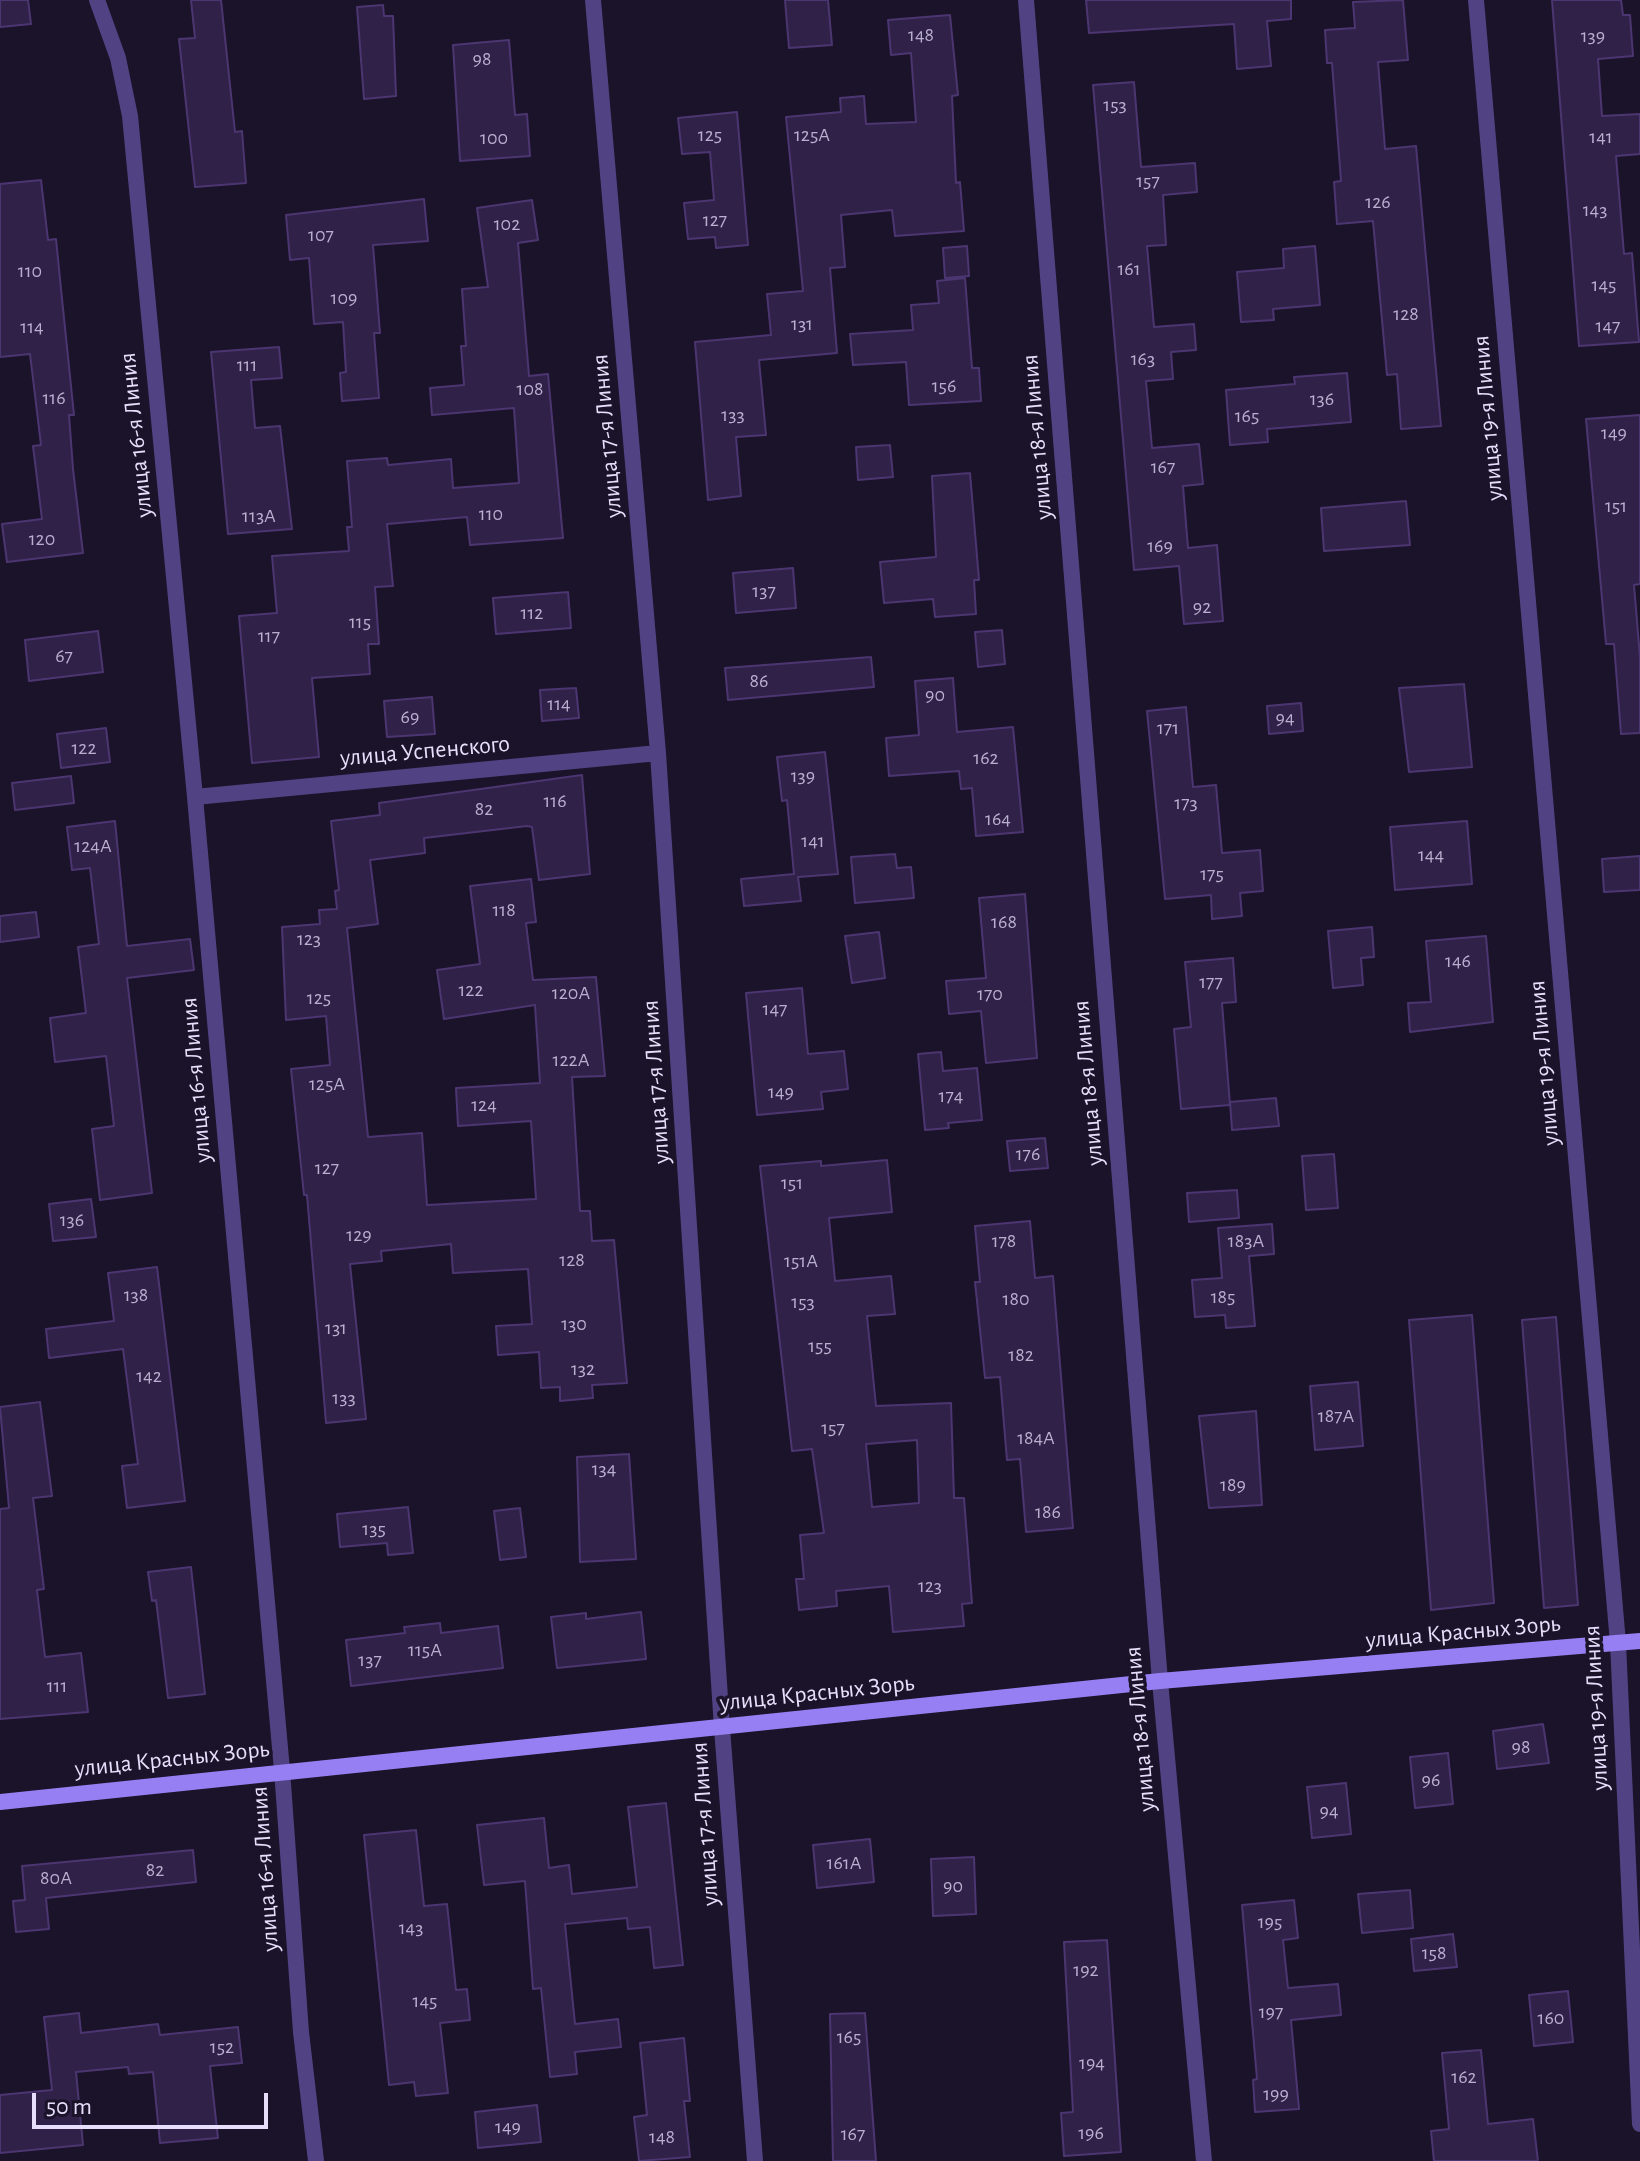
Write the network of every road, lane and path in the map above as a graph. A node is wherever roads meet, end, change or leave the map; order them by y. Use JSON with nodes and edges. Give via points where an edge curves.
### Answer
{"nodes":[{"id":1,"x":97,"y":0,"type":"edge"},
{"id":2,"x":593,"y":0,"type":"edge"},
{"id":3,"x":1026,"y":0,"type":"edge"},
{"id":4,"x":1476,"y":0,"type":"edge"},
{"id":5,"x":658,"y":753,"type":"junction"},
{"id":6,"x":195,"y":797,"type":"junction"},
{"id":7,"x":1640,"y":1641,"type":"edge"},
{"id":8,"x":1618,"y":1643,"type":"junction"},
{"id":9,"x":1160,"y":1681,"type":"junction"},
{"id":10,"x":722,"y":1728,"type":"junction"},
{"id":11,"x":282,"y":1770,"type":"junction"},
{"id":12,"x":0,"y":1802,"type":"edge"},
{"id":13,"x":1640,"y":2124,"type":"edge"},
{"id":14,"x":316,"y":2161,"type":"edge"},
{"id":15,"x":755,"y":2161,"type":"edge"},
{"id":16,"x":1204,"y":2161,"type":"edge"}],
"edges":[{"from":1,"to":6,"type":"street","name":"улица 16-я Линия","via":[[118,58],[130,116]]},
{"from":2,"to":5,"type":"street","name":"улица 17-я Линия"},
{"from":3,"to":9,"type":"street","name":"улица 18-я Линия"},
{"from":4,"to":8,"type":"street","name":"улица 19-я Линия"},
{"from":5,"to":6,"type":"street","name":"улица Успенского"},
{"from":5,"to":10,"type":"street","name":"улица 17-я Линия"},
{"from":6,"to":11,"type":"street","name":"улица 16-я Линия"},
{"from":7,"to":8,"type":"street","name":"улица Красных Зорь"},
{"from":8,"to":9,"type":"street","name":"улица Красных Зорь"},
{"from":8,"to":13,"type":"street","name":"улица 19-я Линия"},
{"from":9,"to":10,"type":"street","name":"улица Красных Зорь"},
{"from":9,"to":16,"type":"street","name":"улица 18-я Линия"},
{"from":10,"to":11,"type":"street","name":"улица Красных Зорь"},
{"from":10,"to":15,"type":"street","name":"улица 17-я Линия"},
{"from":11,"to":12,"type":"street","name":"улица Красных Зорь"},
{"from":11,"to":14,"type":"street","name":"улица 16-я Линия"}]}
